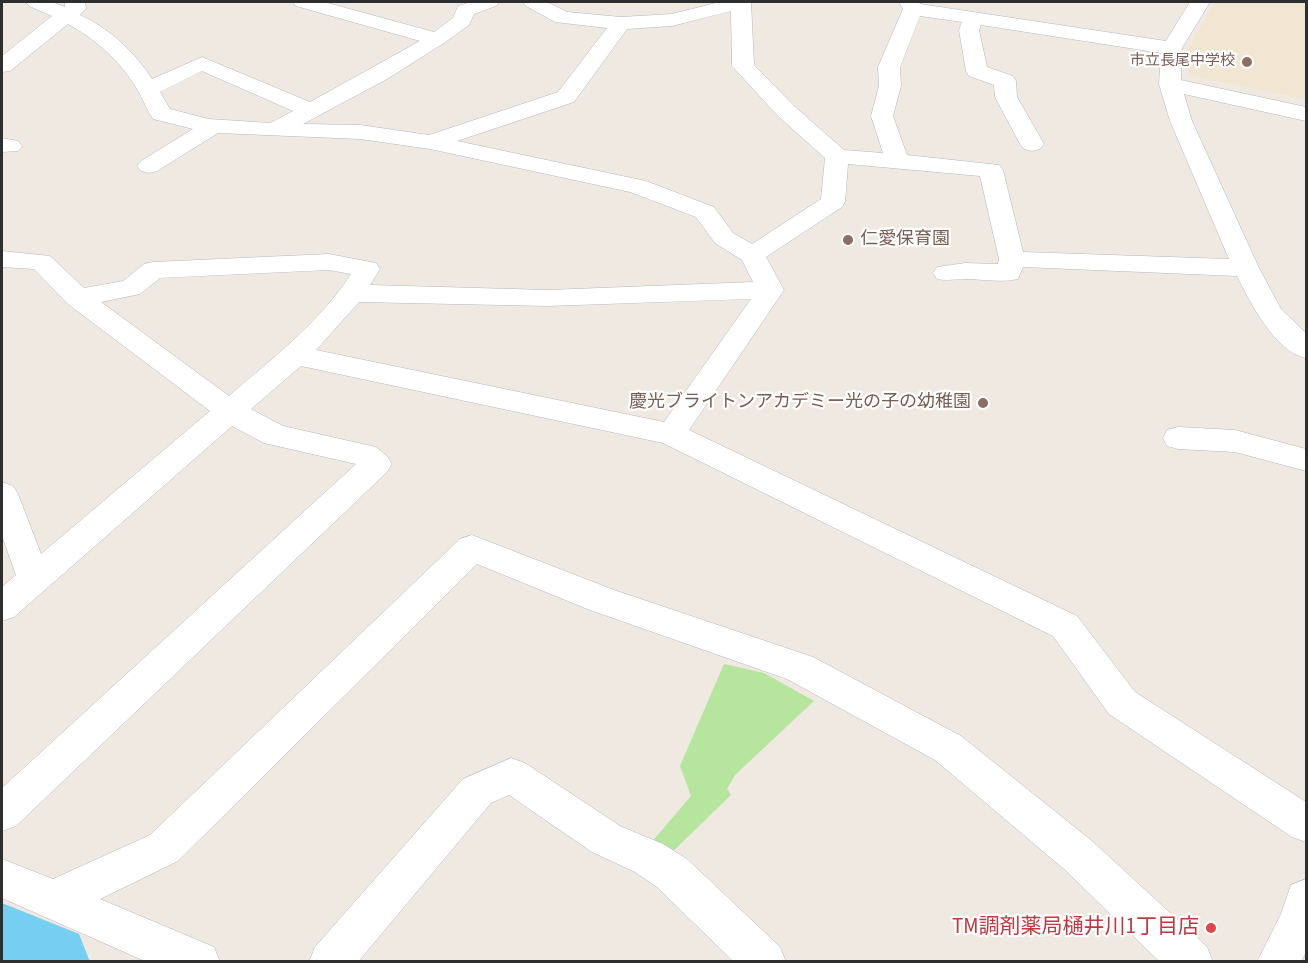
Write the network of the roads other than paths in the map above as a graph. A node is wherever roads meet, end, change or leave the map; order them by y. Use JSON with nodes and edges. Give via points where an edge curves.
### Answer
{"nodes":[{"id":1,"x":36,"y":2,"type":"edge"},
{"id":2,"x":303,"y":2,"type":"edge"},
{"id":3,"x":489,"y":2,"type":"edge"},
{"id":4,"x":533,"y":2,"type":"edge"},
{"id":5,"x":658,"y":2,"type":"edge"},
{"id":6,"x":741,"y":2,"type":"edge"},
{"id":7,"x":1200,"y":2,"type":"edge"},
{"id":8,"x":911,"y":5,"type":"edge"},
{"id":9,"x":72,"y":8,"type":"edge"},
{"id":10,"x":973,"y":19,"type":"junction"},
{"id":11,"x":672,"y":20,"type":"junction"},
{"id":12,"x":621,"y":23,"type":"junction"},
{"id":13,"x":437,"y":39,"type":"junction"},
{"id":14,"x":1172,"y":48,"type":"junction"},
{"id":15,"x":2,"y":66,"type":"edge"},
{"id":16,"x":1170,"y":84,"type":"junction"},
{"id":17,"x":149,"y":88,"type":"junction"},
{"id":18,"x":311,"y":110,"type":"junction"},
{"id":19,"x":1306,"y":114,"type":"edge"},
{"id":20,"x":214,"y":126,"type":"junction"},
{"id":21,"x":273,"y":130,"type":"junction"},
{"id":22,"x":430,"y":142,"type":"junction"},
{"id":23,"x":1032,"y":144,"type":"dead end"},
{"id":24,"x":837,"y":156,"type":"junction"},
{"id":25,"x":898,"y":162,"type":"junction"},
{"id":26,"x":149,"y":166,"type":"dead end"},
{"id":27,"x":752,"y":255,"type":"junction"},
{"id":28,"x":2,"y":259,"type":"edge"},
{"id":29,"x":1012,"y":259,"type":"junction"},
{"id":30,"x":1246,"y":268,"type":"junction"},
{"id":31,"x":946,"y":273,"type":"dead end"},
{"id":32,"x":771,"y":290,"type":"junction"},
{"id":33,"x":352,"y":293,"type":"junction"},
{"id":34,"x":78,"y":298,"type":"junction"},
{"id":35,"x":1306,"y":349,"type":"edge"},
{"id":36,"x":295,"y":355,"type":"junction"},
{"id":37,"x":231,"y":412,"type":"junction"},
{"id":38,"x":671,"y":434,"type":"junction"},
{"id":39,"x":1178,"y":438,"type":"dead end"},
{"id":40,"x":1306,"y":460,"type":"edge"},
{"id":41,"x":2,"y":494,"type":"edge"},
{"id":42,"x":34,"y":579,"type":"junction"},
{"id":43,"x":2,"y":607,"type":"edge"},
{"id":44,"x":2,"y":813,"type":"edge"},
{"id":45,"x":1306,"y":824,"type":"edge"},
{"id":46,"x":2,"y":878,"type":"edge"},
{"id":47,"x":54,"y":900,"type":"junction"},
{"id":48,"x":1304,"y":915,"type":"edge"},
{"id":49,"x":199,"y":962,"type":"edge"},
{"id":50,"x":330,"y":962,"type":"edge"},
{"id":51,"x":765,"y":962,"type":"edge"},
{"id":52,"x":1192,"y":962,"type":"edge"},
{"id":53,"x":1278,"y":962,"type":"edge"}],
"edges":[{"from":1,"to":9,"type":"street"},
{"from":2,"to":13,"type":"street"},
{"from":3,"to":13,"type":"street","via":[[465,10],[462,21]]},
{"from":4,"to":12,"type":"street","via":[[561,18]]},
{"from":5,"to":11,"type":"street"},
{"from":6,"to":11,"type":"street"},
{"from":6,"to":24,"type":"street","via":[[743,66]]},
{"from":7,"to":14,"type":"street"},
{"from":8,"to":10,"type":"street"},
{"from":8,"to":25,"type":"street","via":[[889,67],[890,86],[882,116]]},
{"from":9,"to":15,"type":"street"},
{"from":9,"to":17,"type":"street","via":[[119,49]]},
{"from":10,"to":14,"type":"street"},
{"from":10,"to":23,"type":"street","via":[[969,30],[977,71],[1005,81],[1006,98]]},
{"from":11,"to":12,"type":"street"},
{"from":12,"to":22,"type":"street","via":[[566,97]]},
{"from":13,"to":18,"type":"street"},
{"from":14,"to":16,"type":"street"},
{"from":16,"to":19,"type":"street"},
{"from":16,"to":30,"type":"street","via":[[1181,121]]},
{"from":17,"to":18,"type":"street","via":[[202,63]]},
{"from":17,"to":20,"type":"street","via":[[161,114]]},
{"from":18,"to":21,"type":"street"},
{"from":20,"to":21,"type":"street"},
{"from":20,"to":26,"type":"street"},
{"from":21,"to":22,"type":"street","via":[[360,132]]},
{"from":22,"to":27,"type":"street","via":[[638,186],[705,212],[724,238]]},
{"from":24,"to":25,"type":"street"},
{"from":24,"to":27,"type":"street","via":[[833,202]]},
{"from":25,"to":29,"type":"street","via":[[991,170]]},
{"from":27,"to":32,"type":"street"},
{"from":28,"to":34,"type":"street","via":[[41,262]]},
{"from":29,"to":30,"type":"street"},
{"from":29,"to":31,"type":"street","via":[[1009,273]]},
{"from":30,"to":35,"type":"street","via":[[1270,314]]},
{"from":32,"to":33,"type":"street","via":[[548,298]]},
{"from":32,"to":38,"type":"street"},
{"from":33,"to":34,"type":"street","via":[[367,269],[329,262],[153,270],[131,288]]},
{"from":33,"to":36,"type":"street"},
{"from":34,"to":37,"type":"street"},
{"from":36,"to":37,"type":"street"},
{"from":36,"to":38,"type":"street"},
{"from":37,"to":42,"type":"street"},
{"from":37,"to":44,"type":"street","via":[[275,435],[365,455],[376,464]]},
{"from":38,"to":45,"type":"street","via":[[1065,626],[1122,703]]},
{"from":39,"to":40,"type":"street","via":[[1235,441]]},
{"from":41,"to":42,"type":"street"},
{"from":42,"to":43,"type":"street"},
{"from":46,"to":47,"type":"street"},
{"from":47,"to":49,"type":"street"},
{"from":47,"to":52,"type":"street","via":[[164,848],[472,549],[602,600],[800,668],[948,748],[1078,855]]},
{"from":48,"to":53,"type":"street"},
{"from":50,"to":51,"type":"street","via":[[477,791],[512,775],[606,839],[672,873]]}]}
